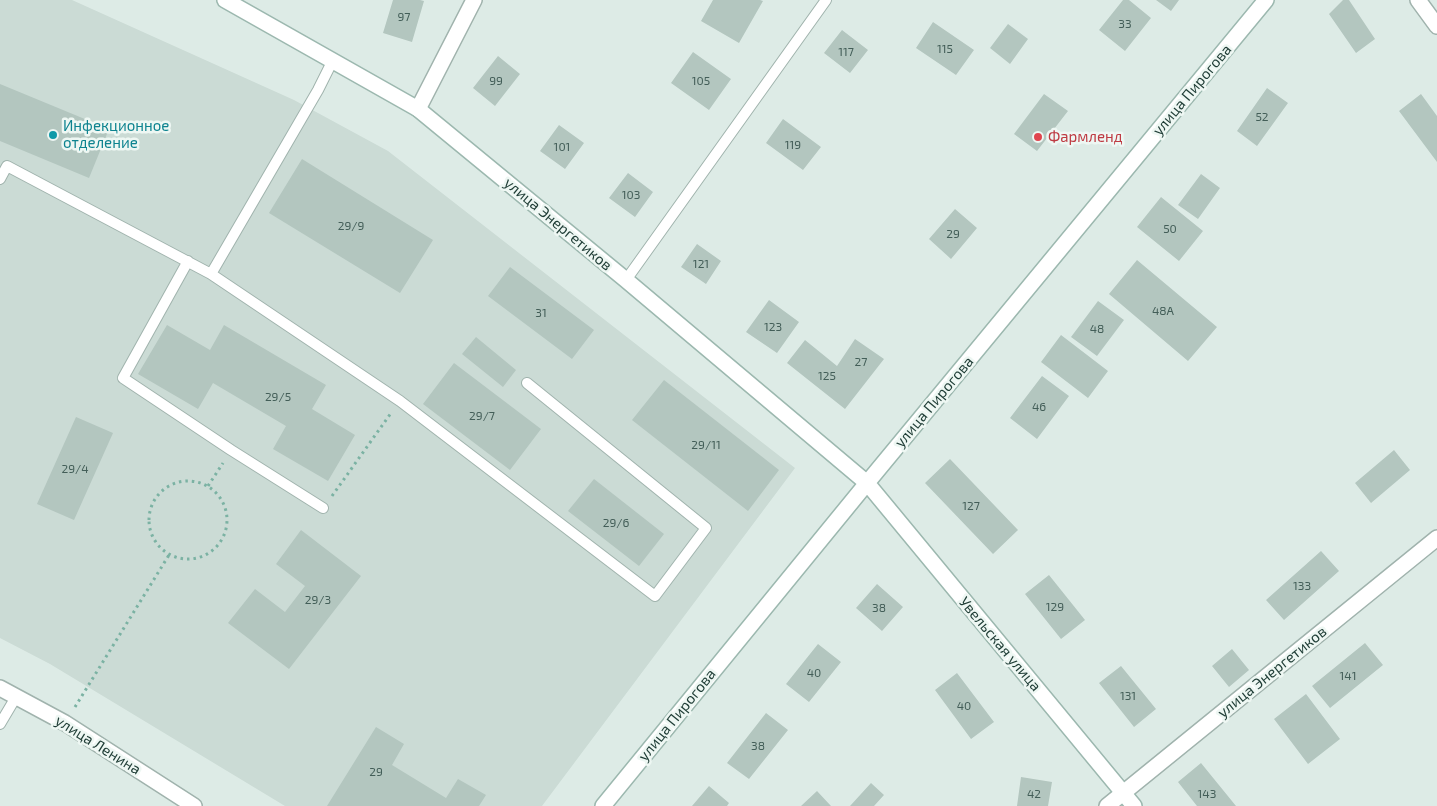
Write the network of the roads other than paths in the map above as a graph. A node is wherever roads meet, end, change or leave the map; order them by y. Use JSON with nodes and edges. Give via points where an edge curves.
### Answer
{"nodes":[{"id":1,"x":225,"y":0,"type":"edge"},
{"id":2,"x":474,"y":0,"type":"edge"},
{"id":3,"x":826,"y":0,"type":"edge"},
{"id":4,"x":1266,"y":0,"type":"edge"},
{"id":5,"x":1418,"y":0,"type":"edge"},
{"id":6,"x":1437,"y":26,"type":"edge"},
{"id":7,"x":333,"y":60,"type":"junction"},
{"id":8,"x":418,"y":109,"type":"junction"},
{"id":9,"x":0,"y":179,"type":"edge"},
{"id":10,"x":188,"y":262,"type":"junction"},
{"id":11,"x":211,"y":274,"type":"junction"},
{"id":12,"x":626,"y":280,"type":"junction"},
{"id":13,"x":528,"y":383,"type":"dead end"},
{"id":14,"x":867,"y":483,"type":"junction"},
{"id":15,"x":323,"y":508,"type":"road end"},
{"id":16,"x":1437,"y":538,"type":"edge"},
{"id":17,"x":0,"y":688,"type":"edge"},
{"id":18,"x":16,"y":697,"type":"junction"},
{"id":19,"x":0,"y":724,"type":"edge"},
{"id":20,"x":1123,"y":793,"type":"junction"},
{"id":21,"x":194,"y":806,"type":"edge"},
{"id":22,"x":603,"y":806,"type":"edge"},
{"id":23,"x":1106,"y":806,"type":"edge"},
{"id":24,"x":1134,"y":806,"type":"edge"}],
"edges":[{"from":1,"to":7,"type":"street","name":"улица Энергетиков"},
{"from":2,"to":8,"type":"street"},
{"from":3,"to":12,"type":"lane"},
{"from":4,"to":14,"type":"street","name":"улица Пирогова"},
{"from":5,"to":6,"type":"street"},
{"from":7,"to":8,"type":"street","name":"улица Энергетиков"},
{"from":7,"to":11,"type":"lane"},
{"from":8,"to":12,"type":"street","name":"улица Энергетиков"},
{"from":9,"to":10,"type":"lane","via":[[7,166]]},
{"from":10,"to":11,"type":"lane"},
{"from":10,"to":15,"type":"lane","via":[[123,378]]},
{"from":11,"to":13,"type":"lane","via":[[400,401],[655,596],[706,528]]},
{"from":12,"to":14,"type":"street","name":"улица Энергетиков"},
{"from":14,"to":20,"type":"street","name":"Увельская улица"},
{"from":14,"to":22,"type":"street","name":"улица Пирогова"},
{"from":16,"to":20,"type":"street","name":"улица Энергетиков"},
{"from":17,"to":18,"type":"street","name":"улица Ленина"},
{"from":18,"to":19,"type":"lane"},
{"from":18,"to":21,"type":"street","name":"улица Ленина","via":[[65,722]]},
{"from":20,"to":23,"type":"street","name":"улица Энергетиков"},
{"from":20,"to":24,"type":"street","name":"Увельская улица"}]}
